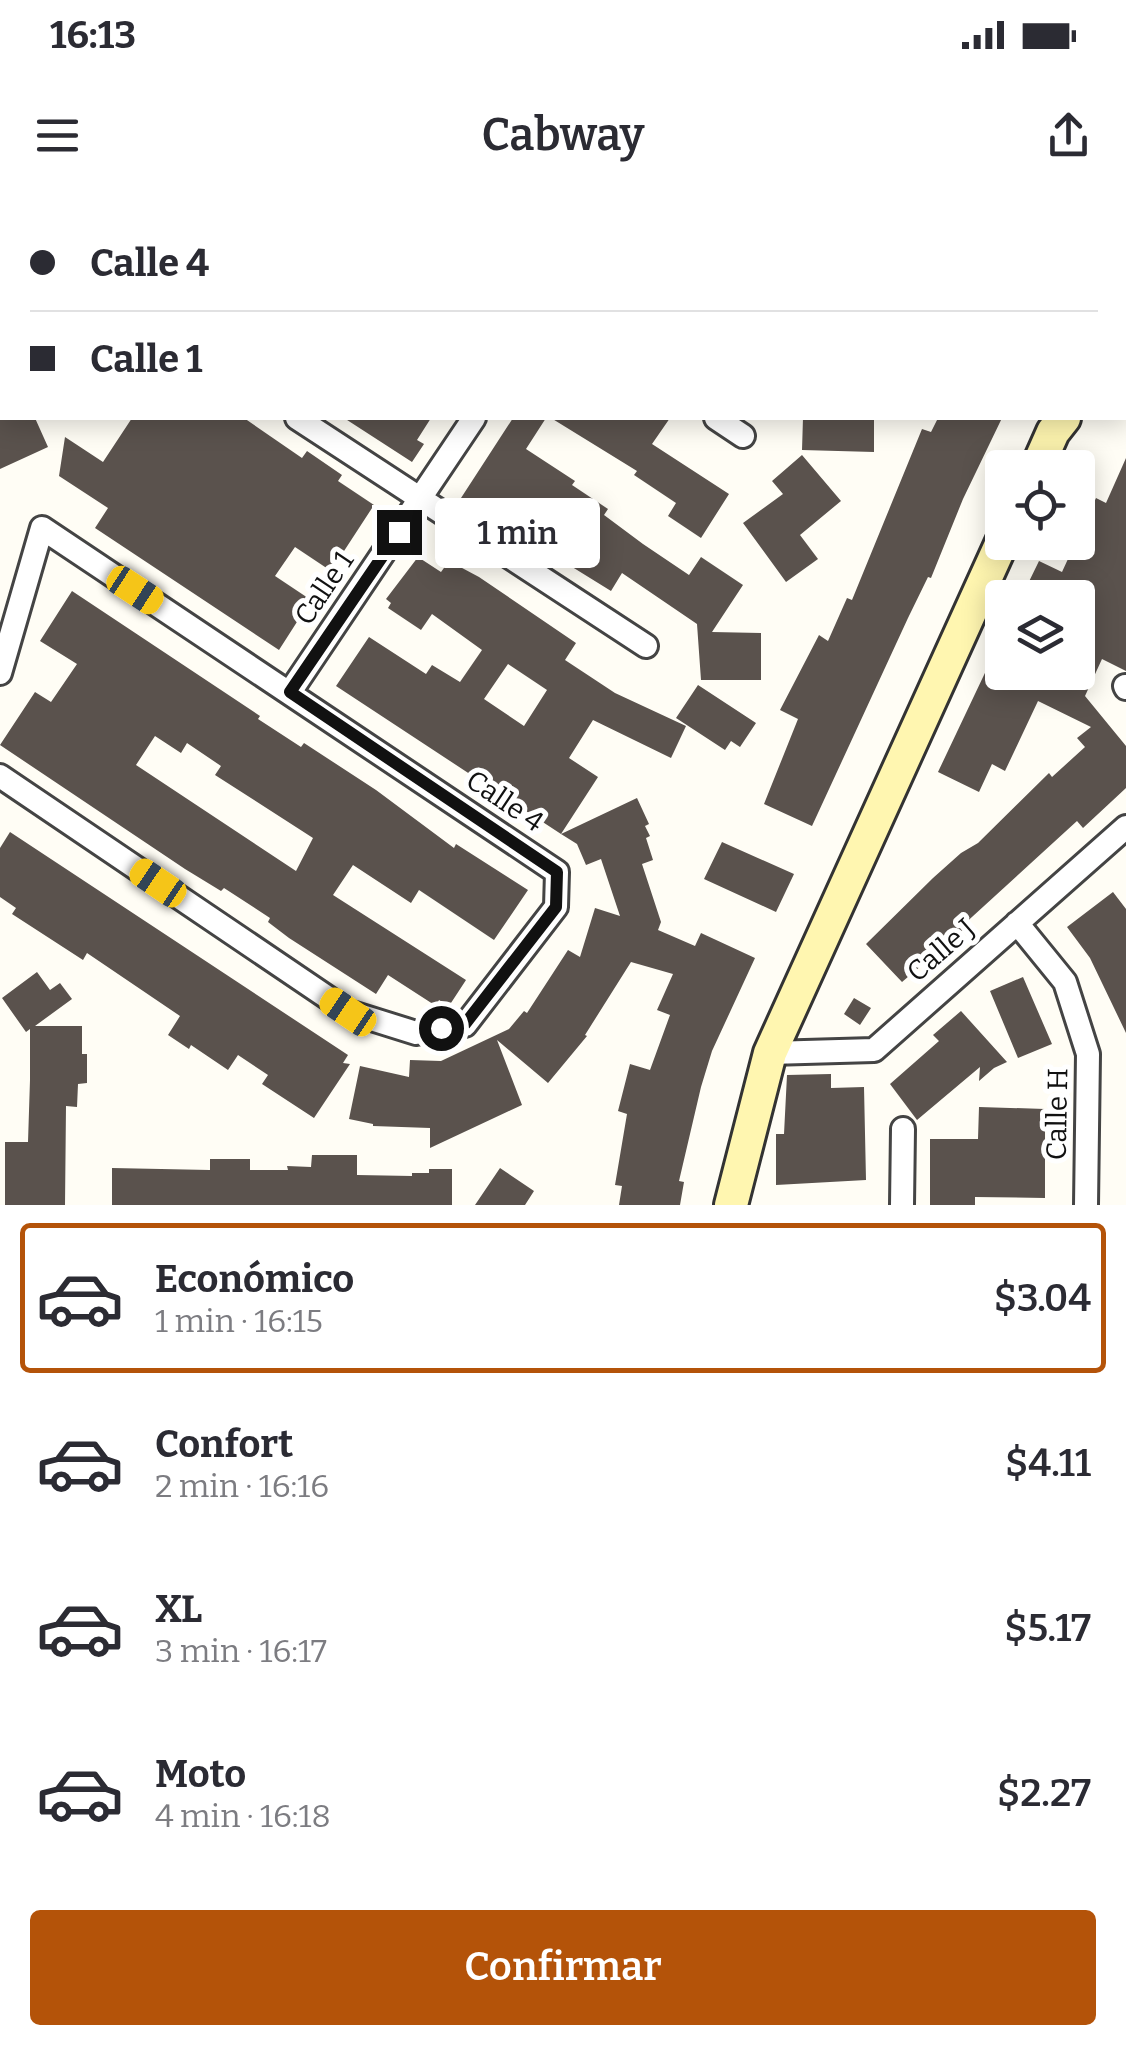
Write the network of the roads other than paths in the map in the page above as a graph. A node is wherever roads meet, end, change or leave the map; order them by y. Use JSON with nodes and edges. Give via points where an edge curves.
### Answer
{"nodes":[{"id":1,"x":300,"y":420,"type":"edge"},
{"id":2,"x":473,"y":420,"type":"edge"},
{"id":3,"x":719,"y":420,"type":"edge"},
{"id":4,"x":1062,"y":420,"type":"edge"},
{"id":5,"x":743,"y":436,"type":"dead end"},
{"id":6,"x":1044,"y":450,"type":"edge"},
{"id":7,"x":420,"y":499,"type":"junction"},
{"id":8,"x":994,"y":560,"type":"edge"},
{"id":9,"x":646,"y":646,"type":"dead end"},
{"id":10,"x":0,"y":674,"type":"edge"},
{"id":11,"x":290,"y":692,"type":"junction"},
{"id":12,"x":0,"y":776,"type":"edge"},
{"id":13,"x":1126,"y":827,"type":"edge"},
{"id":14,"x":1018,"y":923,"type":"junction"},
{"id":15,"x":770,"y":1054,"type":"junction"},
{"id":16,"x":903,"y":1128,"type":"dead end"},
{"id":17,"x":730,"y":1205,"type":"edge"},
{"id":18,"x":902,"y":1205,"type":"edge"},
{"id":19,"x":1086,"y":1205,"type":"edge"}],
"edges":[{"from":1,"to":7,"type":"street"},
{"from":2,"to":7,"type":"street","name":"Calle 1"},
{"from":3,"to":5,"type":"street"},
{"from":4,"to":6,"type":"street"},
{"from":7,"to":9,"type":"street"},
{"from":7,"to":11,"type":"street","name":"Calle 1"},
{"from":8,"to":15,"type":"street"},
{"from":10,"to":11,"type":"street","name":"Calle 4","via":[[42,528]]},
{"from":11,"to":12,"type":"street","name":"Calle 4","via":[[557,872],[556,907],[465,1024],[416,1032],[348,1012]]},
{"from":13,"to":14,"type":"street","name":"Calle J"},
{"from":14,"to":15,"type":"street","name":"Calle J","via":[[874,1050]]},
{"from":14,"to":19,"type":"street","name":"Calle H","via":[[1065,982],[1088,1054]]},
{"from":15,"to":17,"type":"street"},
{"from":16,"to":18,"type":"street"}]}
